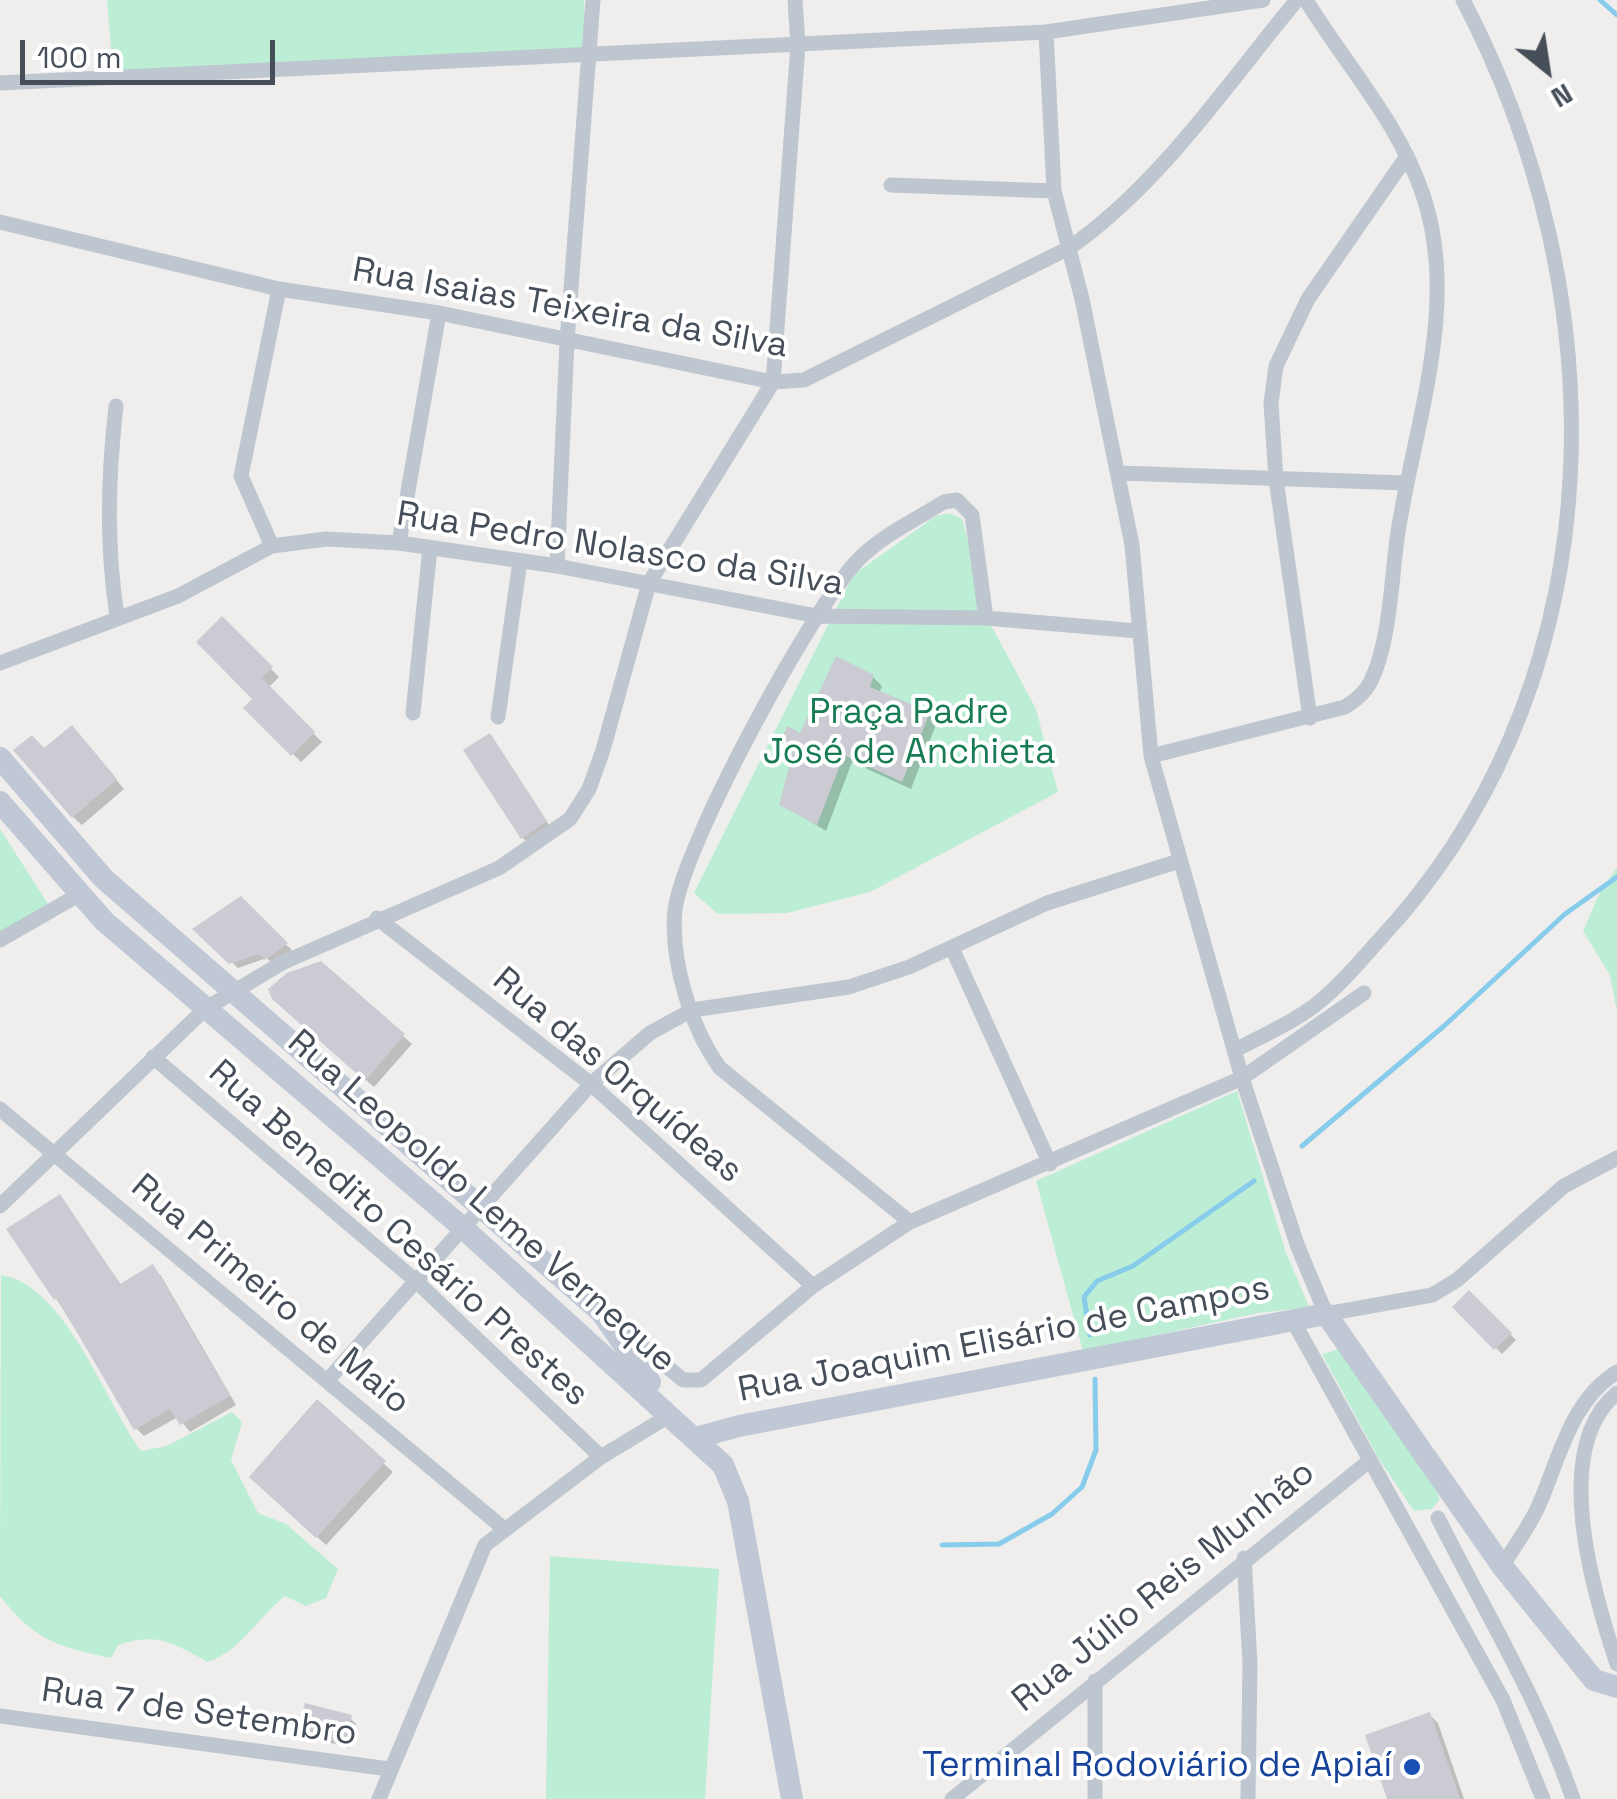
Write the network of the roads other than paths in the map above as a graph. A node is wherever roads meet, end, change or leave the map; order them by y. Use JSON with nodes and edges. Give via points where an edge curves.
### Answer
{"nodes":[{"id":1,"x":593,"y":0,"type":"edge"},
{"id":2,"x":795,"y":0,"type":"edge"},
{"id":3,"x":1263,"y":0,"type":"edge"},
{"id":4,"x":1297,"y":0,"type":"edge"},
{"id":5,"x":1306,"y":0,"type":"edge"},
{"id":6,"x":1463,"y":0,"type":"edge"},
{"id":7,"x":1046,"y":32,"type":"junction"},
{"id":8,"x":798,"y":45,"type":"junction"},
{"id":9,"x":592,"y":57,"type":"junction"},
{"id":10,"x":0,"y":83,"type":"edge"},
{"id":11,"x":1406,"y":156,"type":"junction"},
{"id":12,"x":891,"y":185,"type":"dead end"},
{"id":13,"x":1054,"y":190,"type":"junction"},
{"id":14,"x":0,"y":222,"type":"edge"},
{"id":15,"x":1069,"y":248,"type":"junction"},
{"id":16,"x":279,"y":290,"type":"junction"},
{"id":17,"x":439,"y":313,"type":"junction"},
{"id":18,"x":567,"y":341,"type":"junction"},
{"id":19,"x":773,"y":382,"type":"junction"},
{"id":20,"x":116,"y":406,"type":"dead end"},
{"id":21,"x":1119,"y":473,"type":"junction"},
{"id":22,"x":1276,"y":479,"type":"junction"},
{"id":23,"x":1406,"y":482,"type":"junction"},
{"id":24,"x":399,"y":543,"type":"junction"},
{"id":25,"x":272,"y":546,"type":"junction"},
{"id":26,"x":430,"y":548,"type":"junction"},
{"id":27,"x":520,"y":561,"type":"junction"},
{"id":28,"x":557,"y":566,"type":"junction"},
{"id":29,"x":649,"y":584,"type":"junction"},
{"id":30,"x":117,"y":616,"type":"junction"},
{"id":31,"x":817,"y":616,"type":"junction"},
{"id":32,"x":986,"y":618,"type":"junction"},
{"id":33,"x":1138,"y":631,"type":"junction"},
{"id":34,"x":0,"y":663,"type":"edge"},
{"id":35,"x":413,"y":713,"type":"dead end"},
{"id":36,"x":498,"y":717,"type":"dead end"},
{"id":37,"x":1310,"y":718,"type":"junction"},
{"id":38,"x":1151,"y":756,"type":"junction"},
{"id":39,"x":0,"y":758,"type":"edge"},
{"id":40,"x":0,"y":802,"type":"edge"},
{"id":41,"x":1179,"y":861,"type":"junction"},
{"id":42,"x":80,"y":894,"type":"junction"},
{"id":43,"x":377,"y":918,"type":"junction"},
{"id":44,"x":0,"y":940,"type":"edge"},
{"id":45,"x":952,"y":948,"type":"junction"},
{"id":46,"x":232,"y":992,"type":"junction"},
{"id":47,"x":1364,"y":993,"type":"dead end"},
{"id":48,"x":205,"y":1009,"type":"junction"},
{"id":49,"x":692,"y":1010,"type":"junction"},
{"id":50,"x":1235,"y":1050,"type":"junction"},
{"id":51,"x":153,"y":1057,"type":"junction"},
{"id":52,"x":1242,"y":1078,"type":"junction"},
{"id":53,"x":591,"y":1084,"type":"junction"},
{"id":54,"x":0,"y":1109,"type":"edge"},
{"id":55,"x":54,"y":1153,"type":"junction"},
{"id":56,"x":1617,"y":1158,"type":"edge"},
{"id":57,"x":1050,"y":1164,"type":"junction"},
{"id":58,"x":482,"y":1205,"type":"junction"},
{"id":59,"x":0,"y":1206,"type":"edge"},
{"id":60,"x":910,"y":1222,"type":"junction"},
{"id":61,"x":463,"y":1228,"type":"junction"},
{"id":62,"x":416,"y":1282,"type":"junction"},
{"id":63,"x":813,"y":1286,"type":"junction"},
{"id":64,"x":601,"y":1312,"type":"junction"},
{"id":65,"x":1326,"y":1314,"type":"junction"},
{"id":66,"x":1292,"y":1319,"type":"junction"},
{"id":67,"x":1617,"y":1372,"type":"edge"},
{"id":68,"x":326,"y":1381,"type":"junction"},
{"id":69,"x":1617,"y":1393,"type":"edge"},
{"id":70,"x":672,"y":1414,"type":"junction"},
{"id":71,"x":696,"y":1438,"type":"junction"},
{"id":72,"x":601,"y":1457,"type":"junction"},
{"id":73,"x":1369,"y":1460,"type":"junction"},
{"id":74,"x":1459,"y":1506,"type":"junction"},
{"id":75,"x":1438,"y":1518,"type":"junction"},
{"id":76,"x":502,"y":1527,"type":"junction"},
{"id":77,"x":1412,"y":1532,"type":"junction"},
{"id":78,"x":1244,"y":1558,"type":"junction"},
{"id":79,"x":1502,"y":1566,"type":"junction"},
{"id":80,"x":1617,"y":1664,"type":"edge"},
{"id":81,"x":1096,"y":1681,"type":"junction"},
{"id":82,"x":1617,"y":1688,"type":"edge"},
{"id":83,"x":0,"y":1716,"type":"edge"},
{"id":84,"x":389,"y":1770,"type":"junction"},
{"id":85,"x":379,"y":1799,"type":"edge"},
{"id":86,"x":792,"y":1799,"type":"edge"},
{"id":87,"x":952,"y":1799,"type":"edge"},
{"id":88,"x":1094,"y":1799,"type":"edge"},
{"id":89,"x":1248,"y":1799,"type":"edge"},
{"id":90,"x":1543,"y":1799,"type":"edge"},
{"id":91,"x":1573,"y":1799,"type":"edge"}],
"edges":[{"from":1,"to":9,"type":"street"},
{"from":2,"to":8,"type":"street"},
{"from":3,"to":7,"type":"street"},
{"from":4,"to":15,"type":"street","name":"Rua Isaias Teixeira da Silva","via":[[1152,174],[1104,224]]},
{"from":5,"to":11,"type":"street"},
{"from":6,"to":50,"type":"street","via":[[1525,133],[1568,270],[1584,370],[1586,487],[1570,598],[1547,678],[1503,778],[1469,835],[1330,992]]},
{"from":7,"to":8,"type":"street"},
{"from":7,"to":13,"type":"street"},
{"from":8,"to":9,"type":"street"},
{"from":8,"to":19,"type":"street"},
{"from":9,"to":10,"type":"street"},
{"from":9,"to":18,"type":"street"},
{"from":11,"to":22,"type":"street","via":[[1288,336],[1271,403]]},
{"from":11,"to":23,"type":"street","via":[[1424,196],[1435,248],[1436,315],[1424,414]]},
{"from":12,"to":13,"type":"street"},
{"from":13,"to":15,"type":"street"},
{"from":14,"to":16,"type":"street","name":"Rua Isaias Teixeira da Silva"},
{"from":15,"to":19,"type":"street","name":"Rua Isaias Teixeira da Silva","via":[[828,370]]},
{"from":15,"to":21,"type":"street"},
{"from":16,"to":17,"type":"street","name":"Rua Isaias Teixeira da Silva"},
{"from":16,"to":25,"type":"street","via":[[241,476]]},
{"from":17,"to":18,"type":"street","name":"Rua Isaias Teixeira da Silva"},
{"from":17,"to":24,"type":"street"},
{"from":18,"to":19,"type":"street","name":"Rua Isaias Teixeira da Silva"},
{"from":18,"to":28,"type":"street"},
{"from":19,"to":29,"type":"street"},
{"from":20,"to":30,"type":"street","via":[[107,548]]},
{"from":21,"to":22,"type":"street"},
{"from":21,"to":33,"type":"street"},
{"from":22,"to":23,"type":"street"},
{"from":22,"to":37,"type":"street"},
{"from":23,"to":37,"type":"street","via":[[1371,682],[1345,707]]},
{"from":24,"to":25,"type":"street","name":"Rua Pedro Nolasco da Silva","via":[[326,539]]},
{"from":24,"to":26,"type":"street","name":"Rua Pedro Nolasco da Silva"},
{"from":25,"to":30,"type":"street","via":[[178,596]]},
{"from":26,"to":27,"type":"street","name":"Rua Pedro Nolasco da Silva"},
{"from":26,"to":35,"type":"street"},
{"from":27,"to":28,"type":"street","name":"Rua Pedro Nolasco da Silva"},
{"from":27,"to":36,"type":"street"},
{"from":28,"to":29,"type":"street","name":"Rua Pedro Nolasco da Silva"},
{"from":29,"to":31,"type":"street","name":"Rua Pedro Nolasco da Silva"},
{"from":29,"to":43,"type":"street","via":[[603,750],[570,819],[499,868]]},
{"from":30,"to":34,"type":"street"},
{"from":31,"to":32,"type":"street","name":"Rua Pedro Nolasco da Silva"},
{"from":31,"to":32,"type":"street","via":[[876,543],[956,500],[972,514]]},
{"from":31,"to":49,"type":"street","via":[[684,873],[675,912]]},
{"from":32,"to":33,"type":"street","name":"Rua Pedro Nolasco da Silva"},
{"from":33,"to":38,"type":"street"},
{"from":37,"to":38,"type":"street"},
{"from":38,"to":41,"type":"street"},
{"from":39,"to":46,"type":"main road","name":"Rua Leopoldo Leme Verneque","via":[[85,860]]},
{"from":40,"to":42,"type":"main road","name":"Rua Leopoldo Leme Verneque"},
{"from":41,"to":45,"type":"street","via":[[1047,904]]},
{"from":41,"to":50,"type":"street"},
{"from":42,"to":44,"type":"street"},
{"from":42,"to":48,"type":"main road","name":"Rua Leopoldo Leme Verneque"},
{"from":43,"to":46,"type":"street"},
{"from":43,"to":53,"type":"street","name":"Rua das Orquídeas"},
{"from":45,"to":49,"type":"street","via":[[849,987]]},
{"from":45,"to":57,"type":"street"},
{"from":46,"to":48,"type":"street"},
{"from":46,"to":58,"type":"main road","name":"Rua Leopoldo Leme Verneque"},
{"from":47,"to":52,"type":"street"},
{"from":48,"to":51,"type":"street"},
{"from":48,"to":61,"type":"main road","name":"Rua Leopoldo Leme Verneque"},
{"from":49,"to":53,"type":"street","via":[[650,1032]]},
{"from":49,"to":60,"type":"street","via":[[720,1068]]},
{"from":50,"to":52,"type":"street"},
{"from":51,"to":55,"type":"street"},
{"from":51,"to":62,"type":"street","name":"Rua Benedito Cesário Prestes"},
{"from":52,"to":57,"type":"street"},
{"from":52,"to":65,"type":"street"},
{"from":53,"to":58,"type":"street"},
{"from":53,"to":63,"type":"street","name":"Rua das Orquídeas"},
{"from":54,"to":55,"type":"street","name":"Rua Primeiro de Maio"},
{"from":55,"to":59,"type":"street"},
{"from":55,"to":68,"type":"street","name":"Rua Primeiro de Maio"},
{"from":56,"to":65,"type":"street","via":[[1564,1186],[1432,1295]]},
{"from":57,"to":60,"type":"street"},
{"from":58,"to":61,"type":"street"},
{"from":58,"to":64,"type":"main road","name":"Rua Leopoldo Leme Verneque"},
{"from":60,"to":63,"type":"street"},
{"from":61,"to":62,"type":"street"},
{"from":61,"to":70,"type":"main road","name":"Rua Leopoldo Leme Verneque"},
{"from":62,"to":68,"type":"street"},
{"from":62,"to":72,"type":"street","name":"Rua Benedito Cesário Prestes"},
{"from":63,"to":64,"type":"street","via":[[709,1376],[692,1382]]},
{"from":64,"to":70,"type":"main road","name":"Rua Leopoldo Leme Verneque"},
{"from":65,"to":66,"type":"main road","name":"Rua Joaquim Elisário de Campos"},
{"from":65,"to":74,"type":"main road"},
{"from":66,"to":71,"type":"main road","name":"Rua Joaquim Elisário de Campos"},
{"from":66,"to":73,"type":"street"},
{"from":67,"to":79,"type":"street","via":[[1579,1408],[1536,1510]]},
{"from":68,"to":76,"type":"street","name":"Rua Primeiro de Maio"},
{"from":69,"to":80,"type":"street","via":[[1590,1430],[1580,1480],[1586,1547]]},
{"from":70,"to":71,"type":"main road"},
{"from":70,"to":72,"type":"street"},
{"from":71,"to":86,"type":"main road","via":[[722,1465],[738,1501]]},
{"from":72,"to":76,"type":"street"},
{"from":73,"to":77,"type":"street"},
{"from":73,"to":78,"type":"street","name":"Rua Júlio Reis Munhão"},
{"from":74,"to":75,"type":"street"},
{"from":74,"to":79,"type":"main road"},
{"from":75,"to":77,"type":"street"},
{"from":75,"to":91,"type":"street","via":[[1521,1671]]},
{"from":76,"to":84,"type":"street","via":[[478,1557]]},
{"from":77,"to":90,"type":"street","via":[[1502,1700]]},
{"from":78,"to":81,"type":"street","name":"Rua Júlio Reis Munhão"},
{"from":78,"to":89,"type":"street"},
{"from":79,"to":82,"type":"main road","via":[[1594,1680]]},
{"from":81,"to":87,"type":"street","name":"Rua Júlio Reis Munhão"},
{"from":81,"to":88,"type":"street"},
{"from":83,"to":84,"type":"street","name":"Rua 7 de Setembro"},
{"from":84,"to":85,"type":"street"}]}
